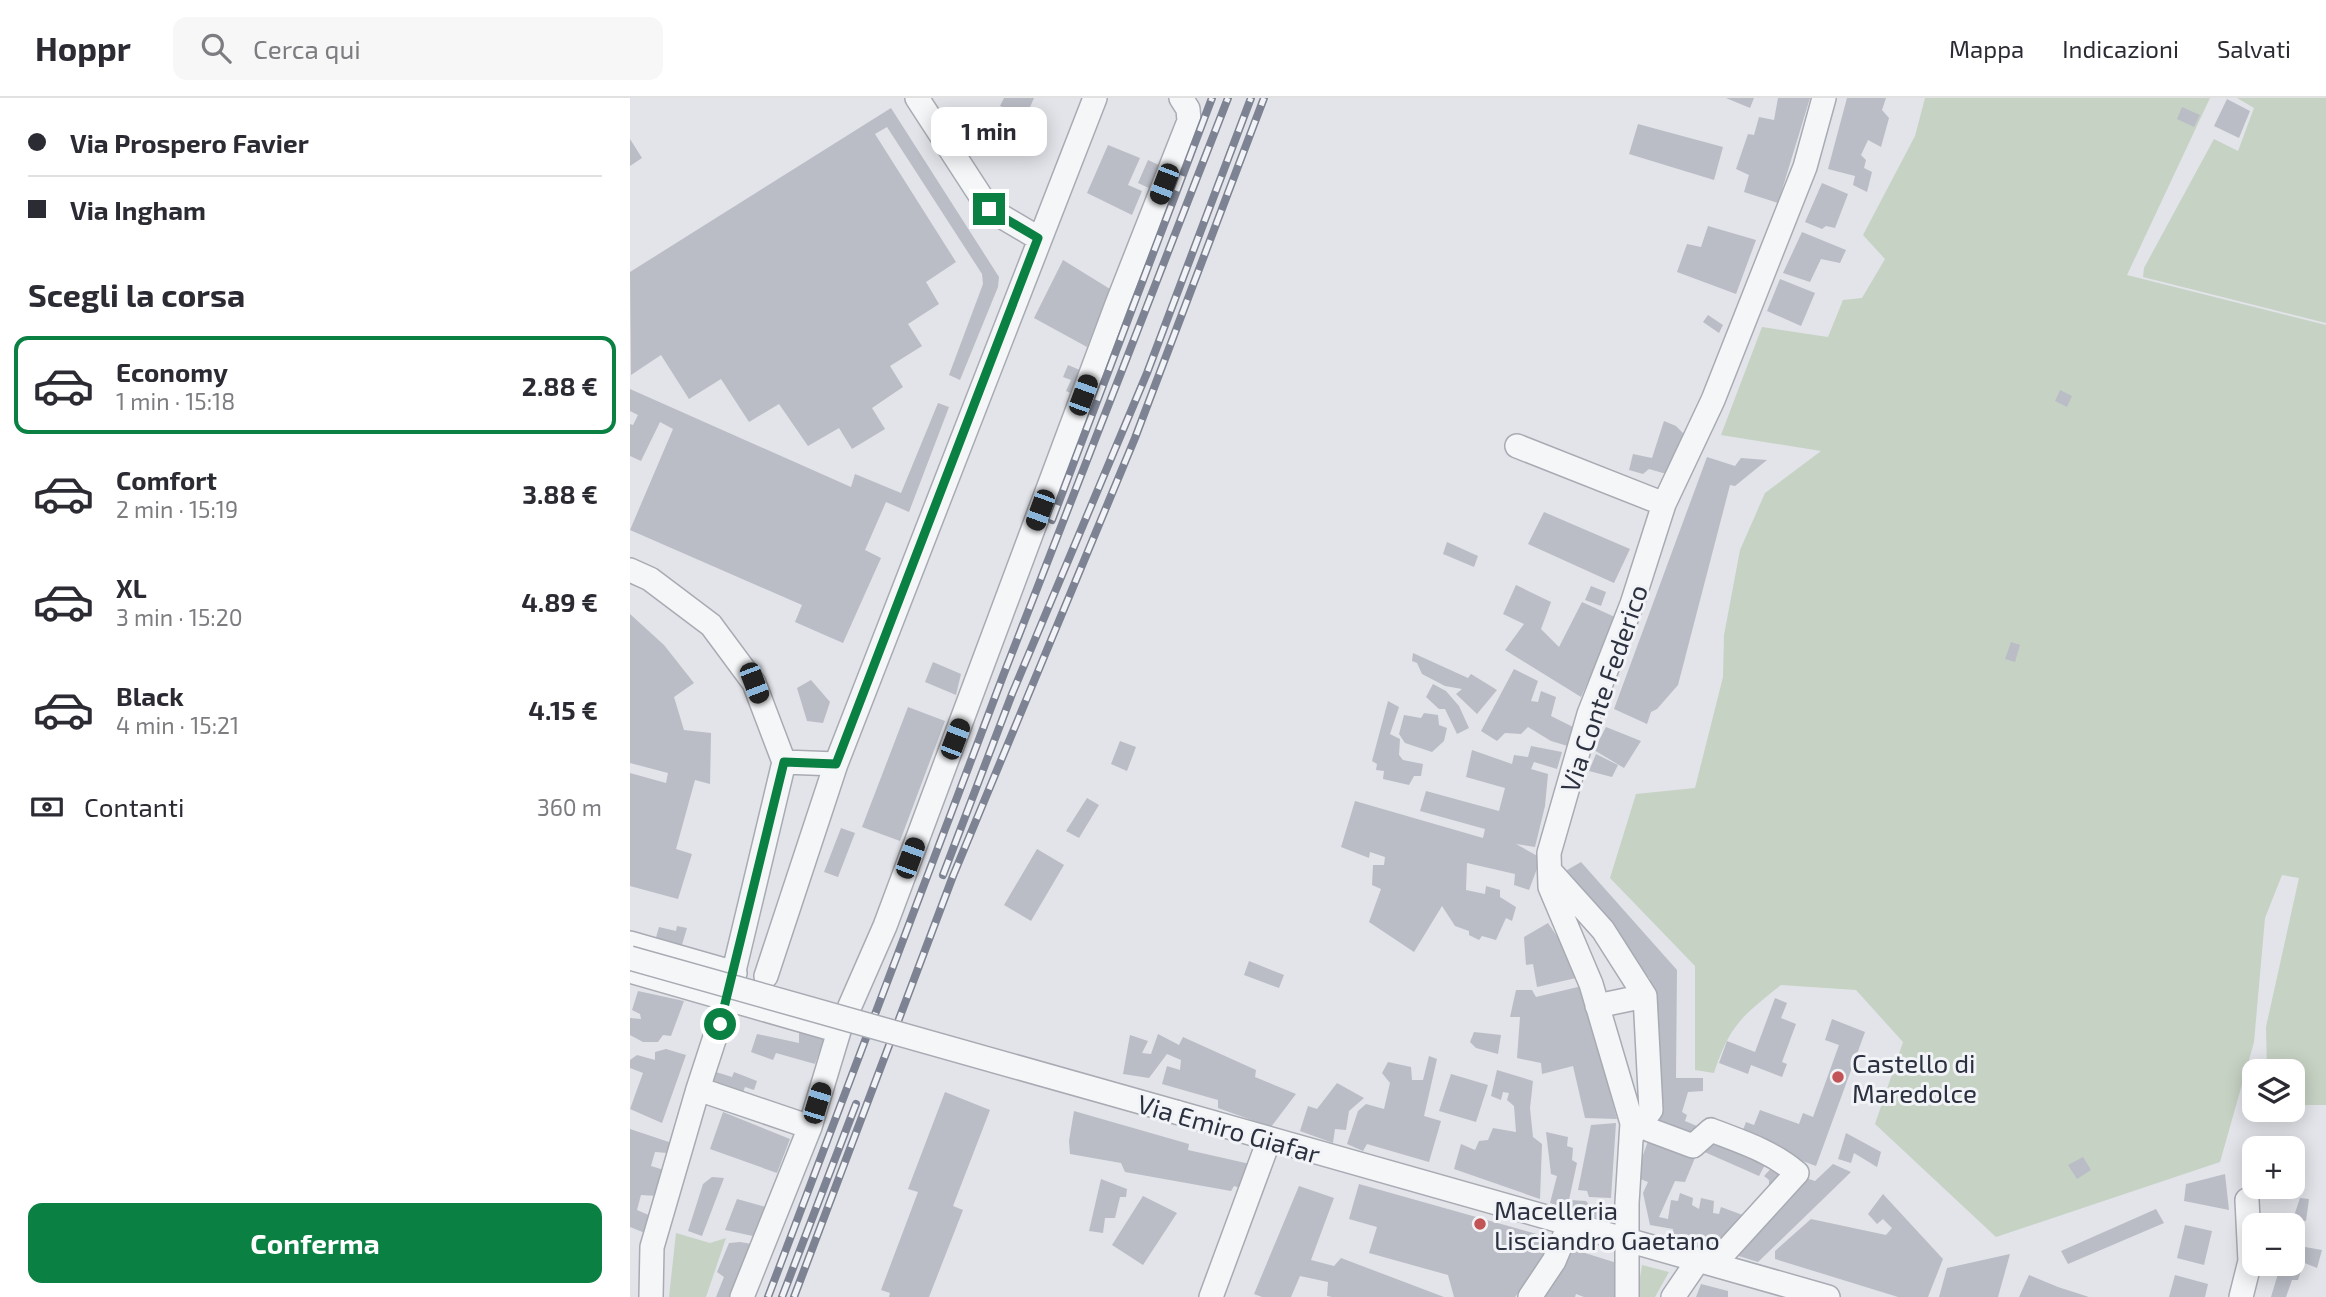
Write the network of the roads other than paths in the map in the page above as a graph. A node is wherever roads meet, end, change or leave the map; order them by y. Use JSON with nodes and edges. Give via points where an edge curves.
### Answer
{"nodes":[{"id":1,"x":917,"y":98,"type":"edge"},
{"id":2,"x":1095,"y":98,"type":"edge"},
{"id":3,"x":1181,"y":98,"type":"edge"},
{"id":4,"x":1824,"y":98,"type":"edge"},
{"id":5,"x":1038,"y":238,"type":"junction"},
{"id":6,"x":1517,"y":446,"type":"dead end"},
{"id":7,"x":1664,"y":504,"type":"junction"},
{"id":8,"x":630,"y":570,"type":"edge"},
{"id":9,"x":784,"y":762,"type":"junction"},
{"id":10,"x":836,"y":764,"type":"junction"},
{"id":11,"x":1550,"y":870,"type":"junction"},
{"id":12,"x":630,"y":943,"type":"edge"},
{"id":13,"x":630,"y":958,"type":"edge"},
{"id":14,"x":630,"y":971,"type":"edge"},
{"id":15,"x":735,"y":973,"type":"junction"},
{"id":16,"x":766,"y":976,"type":"dead end"},
{"id":17,"x":1645,"y":996,"type":"junction"},
{"id":18,"x":727,"y":1000,"type":"junction"},
{"id":19,"x":1597,"y":1006,"type":"junction"},
{"id":20,"x":839,"y":1031,"type":"junction"},
{"id":21,"x":698,"y":1089,"type":"junction"},
{"id":22,"x":810,"y":1127,"type":"junction"},
{"id":23,"x":1637,"y":1129,"type":"junction"},
{"id":24,"x":1269,"y":1140,"type":"junction"},
{"id":25,"x":2247,"y":1200,"type":"dead end"},
{"id":26,"x":1570,"y":1223,"type":"junction"},
{"id":27,"x":1627,"y":1238,"type":"junction"},
{"id":28,"x":1707,"y":1261,"type":"junction"},
{"id":29,"x":651,"y":1297,"type":"edge"},
{"id":30,"x":742,"y":1297,"type":"edge"},
{"id":31,"x":1211,"y":1297,"type":"edge"},
{"id":32,"x":1530,"y":1297,"type":"edge"},
{"id":33,"x":1627,"y":1297,"type":"edge"},
{"id":34,"x":1673,"y":1297,"type":"edge"},
{"id":35,"x":1828,"y":1297,"type":"edge"},
{"id":36,"x":2241,"y":1297,"type":"edge"}],
"edges":[{"from":1,"to":5,"type":"street","via":[[989,209]]},
{"from":2,"to":5,"type":"street"},
{"from":3,"to":20,"type":"street","via":[[1189,121],[885,926]]},
{"from":4,"to":7,"type":"street","name":"Via Conte Federico","via":[[1805,167],[1713,400]]},
{"from":5,"to":10,"type":"street"},
{"from":6,"to":7,"type":"street"},
{"from":7,"to":11,"type":"street","name":"Via Conte Federico","via":[[1589,715],[1549,853]]},
{"from":8,"to":9,"type":"street","via":[[650,579],[711,625],[754,683]]},
{"from":9,"to":10,"type":"street"},
{"from":9,"to":15,"type":"street"},
{"from":10,"to":16,"type":"street"},
{"from":11,"to":17,"type":"street","via":[[1603,930]]},
{"from":11,"to":19,"type":"street","name":"Via Conte Federico","via":[[1550,887]]},
{"from":12,"to":15,"type":"street"},
{"from":13,"to":24,"type":"street","name":"Via Emiro Giafar","bridge":true},
{"from":14,"to":18,"type":"street"},
{"from":15,"to":18,"type":"street"},
{"from":17,"to":19,"type":"street"},
{"from":17,"to":23,"type":"street","via":[[1651,1110]]},
{"from":18,"to":20,"type":"street"},
{"from":18,"to":21,"type":"street"},
{"from":19,"to":23,"type":"street","name":"Via Conte Federico"},
{"from":20,"to":22,"type":"street"},
{"from":21,"to":22,"type":"street"},
{"from":21,"to":29,"type":"street","via":[[652,1247]]},
{"from":22,"to":30,"type":"street"},
{"from":23,"to":27,"type":"street","name":"Via Conte Federico"},
{"from":23,"to":28,"type":"street","via":[[1693,1146],[1711,1130],[1780,1158],[1797,1172]]},
{"from":24,"to":26,"type":"street","name":"Via Emiro Giafar"},
{"from":24,"to":31,"type":"street"},
{"from":25,"to":36,"type":"street","via":[[2250,1261]]},
{"from":26,"to":27,"type":"street","name":"Via Emiro Giafar"},
{"from":26,"to":32,"type":"street","via":[[1554,1261]]},
{"from":27,"to":28,"type":"street","name":"Via Emiro Giafar"},
{"from":27,"to":33,"type":"street","name":"Via Conte Federico"},
{"from":28,"to":34,"type":"street"},
{"from":28,"to":35,"type":"street","name":"Via Emiro Giafar"}]}
